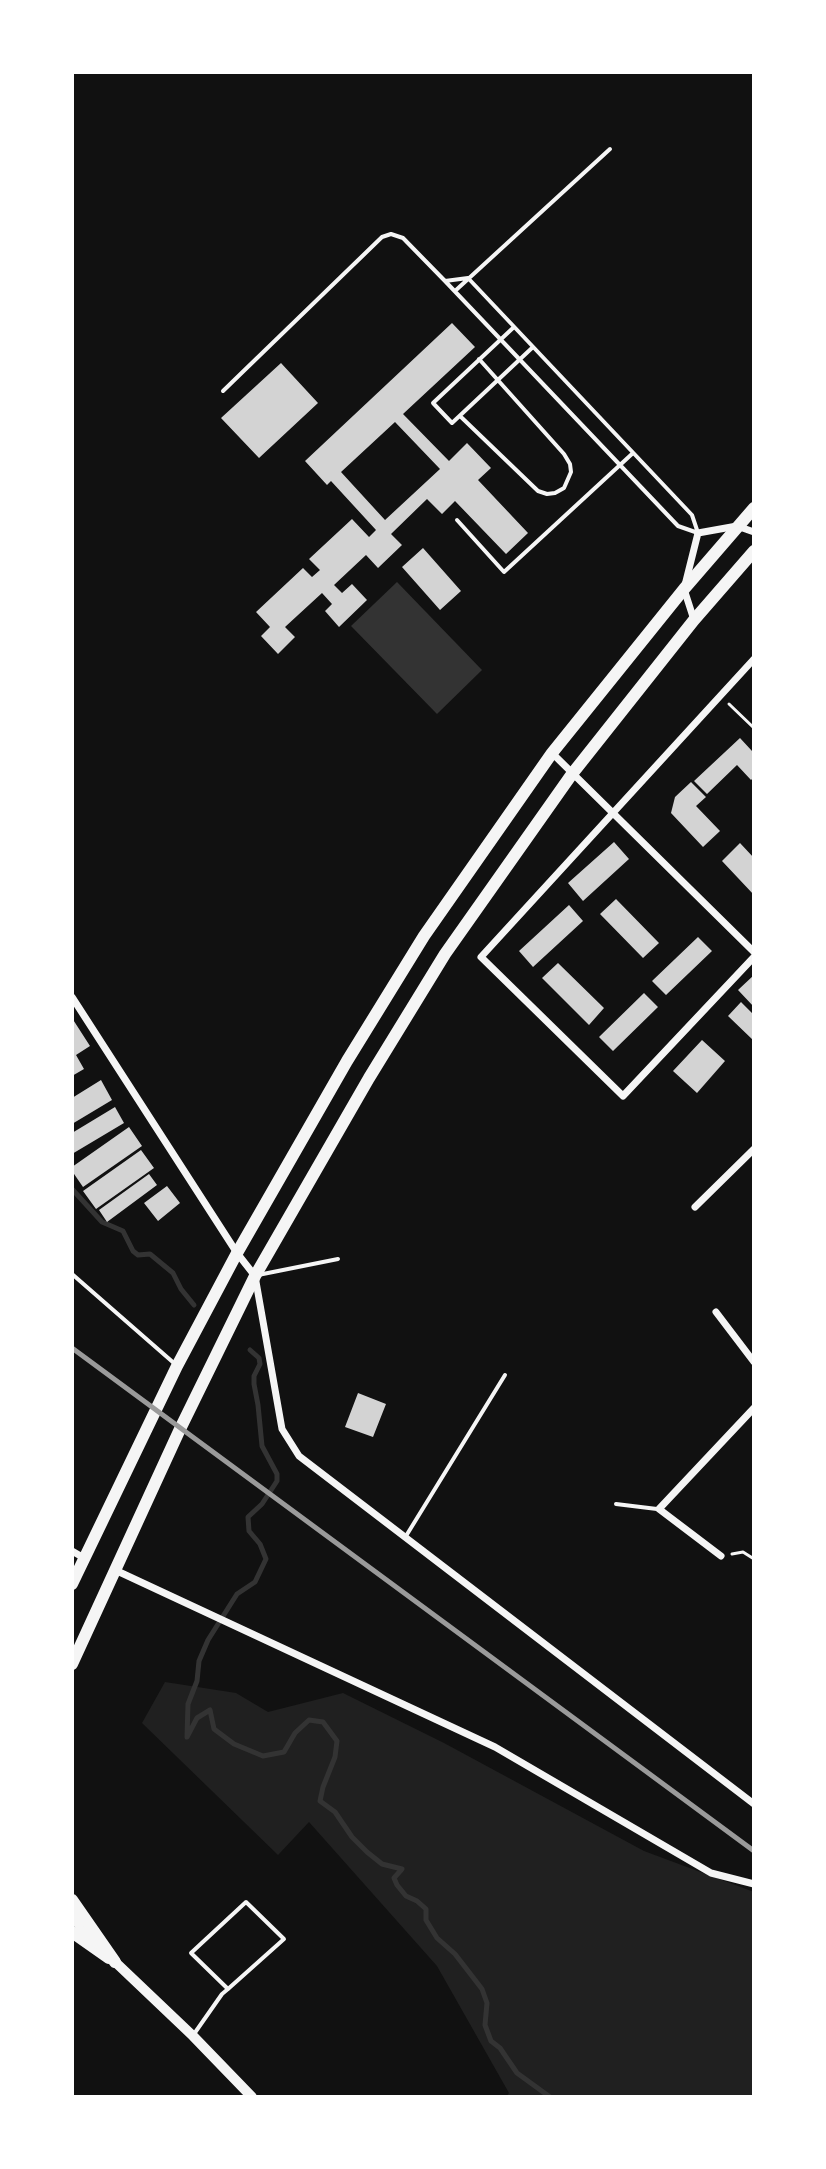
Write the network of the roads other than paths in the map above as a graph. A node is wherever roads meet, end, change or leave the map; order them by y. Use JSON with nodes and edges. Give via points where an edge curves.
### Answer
{"nodes":[{"id":1,"x":610,"y":149,"type":"dead end"},
{"id":2,"x":468,"y":278,"type":"junction"},
{"id":3,"x":445,"y":281,"type":"junction"},
{"id":4,"x":455,"y":291,"type":"junction"},
{"id":5,"x":514,"y":327,"type":"junction"},
{"id":6,"x":500,"y":339,"type":"junction"},
{"id":7,"x":533,"y":347,"type":"junction"},
{"id":8,"x":479,"y":359,"type":"junction"},
{"id":9,"x":520,"y":359,"type":"junction"},
{"id":10,"x":498,"y":380,"type":"junction"},
{"id":11,"x":223,"y":391,"type":"dead end"},
{"id":12,"x":460,"y":416,"type":"junction"},
{"id":13,"x":633,"y":453,"type":"junction"},
{"id":14,"x":620,"y":465,"type":"junction"},
{"id":15,"x":754,"y":508,"type":"edge"},
{"id":16,"x":457,"y":520,"type":"dead end"},
{"id":17,"x":737,"y":526,"type":"junction"},
{"id":18,"x":754,"y":532,"type":"edge"},
{"id":19,"x":698,"y":533,"type":"junction"},
{"id":20,"x":754,"y":551,"type":"edge"},
{"id":21,"x":684,"y":589,"type":"junction"},
{"id":22,"x":694,"y":620,"type":"junction"},
{"id":23,"x":754,"y":659,"type":"edge"},
{"id":24,"x":552,"y":753,"type":"junction"},
{"id":25,"x":572,"y":774,"type":"junction"},
{"id":26,"x":612,"y":814,"type":"junction"},
{"id":27,"x":754,"y":954,"type":"edge"},
{"id":28,"x":72,"y":997,"type":"edge"},
{"id":29,"x":754,"y":1149,"type":"edge"},
{"id":30,"x":695,"y":1207,"type":"dead end"},
{"id":31,"x":237,"y":1253,"type":"junction"},
{"id":32,"x":338,"y":1259,"type":"dead end"},
{"id":33,"x":72,"y":1274,"type":"edge"},
{"id":34,"x":255,"y":1276,"type":"junction"},
{"id":35,"x":716,"y":1312,"type":"dead end"},
{"id":36,"x":754,"y":1362,"type":"edge"},
{"id":37,"x":177,"y":1366,"type":"junction"},
{"id":38,"x":505,"y":1375,"type":"dead end"},
{"id":39,"x":754,"y":1408,"type":"edge"},
{"id":40,"x":616,"y":1504,"type":"dead end"},
{"id":41,"x":659,"y":1509,"type":"junction"},
{"id":42,"x":404,"y":1538,"type":"junction"},
{"id":43,"x":72,"y":1551,"type":"edge"},
{"id":44,"x":721,"y":1556,"type":"road end"},
{"id":45,"x":84,"y":1558,"type":"junction"},
{"id":46,"x":115,"y":1570,"type":"junction"},
{"id":47,"x":72,"y":1584,"type":"edge"},
{"id":48,"x":72,"y":1664,"type":"edge"},
{"id":49,"x":754,"y":1804,"type":"edge"},
{"id":50,"x":754,"y":1884,"type":"edge"},
{"id":51,"x":72,"y":1900,"type":"edge"},
{"id":52,"x":72,"y":1917,"type":"edge"},
{"id":53,"x":72,"y":1932,"type":"edge"},
{"id":54,"x":115,"y":1962,"type":"junction"},
{"id":55,"x":228,"y":1989,"type":"junction"},
{"id":56,"x":193,"y":2036,"type":"junction"},
{"id":57,"x":252,"y":2097,"type":"edge"}],
"edges":[{"from":1,"to":2,"type":"lane"},
{"from":2,"to":3,"type":"lane"},
{"from":2,"to":4,"type":"lane"},
{"from":2,"to":5,"type":"lane"},
{"from":3,"to":4,"type":"lane"},
{"from":3,"to":11,"type":"lane","via":[[403,238],[382,237]]},
{"from":4,"to":6,"type":"lane"},
{"from":5,"to":6,"type":"lane"},
{"from":5,"to":7,"type":"lane"},
{"from":6,"to":8,"type":"lane"},
{"from":6,"to":9,"type":"lane"},
{"from":7,"to":9,"type":"lane"},
{"from":7,"to":13,"type":"lane"},
{"from":8,"to":10,"type":"lane"},
{"from":8,"to":12,"type":"lane","via":[[433,403],[452,423]]},
{"from":9,"to":10,"type":"lane"},
{"from":9,"to":14,"type":"lane"},
{"from":10,"to":12,"type":"lane"},
{"from":10,"to":12,"type":"lane","via":[[564,454],[571,472],[564,488],[547,494],[538,491]]},
{"from":13,"to":14,"type":"lane"},
{"from":13,"to":19,"type":"lane","via":[[692,515]]},
{"from":14,"to":16,"type":"lane","via":[[504,572]]},
{"from":14,"to":19,"type":"lane","via":[[678,526]]},
{"from":15,"to":17,"type":"highway"},
{"from":17,"to":18,"type":"street"},
{"from":17,"to":19,"type":"street"},
{"from":17,"to":21,"type":"highway"},
{"from":19,"to":21,"type":"street"},
{"from":20,"to":22,"type":"highway"},
{"from":21,"to":22,"type":"street"},
{"from":21,"to":24,"type":"highway"},
{"from":22,"to":25,"type":"highway"},
{"from":23,"to":26,"type":"street"},
{"from":24,"to":25,"type":"street"},
{"from":24,"to":31,"type":"highway","via":[[424,936]]},
{"from":25,"to":26,"type":"street"},
{"from":25,"to":34,"type":"highway","via":[[445,954]]},
{"from":26,"to":27,"type":"street"},
{"from":26,"to":27,"type":"street","via":[[481,957],[623,1096]]},
{"from":28,"to":31,"type":"street"},
{"from":29,"to":30,"type":"street"},
{"from":31,"to":34,"type":"street"},
{"from":31,"to":37,"type":"highway"},
{"from":32,"to":34,"type":"lane"},
{"from":33,"to":37,"type":"lane"},
{"from":34,"to":42,"type":"street","via":[[282,1429],[299,1456]]},
{"from":34,"to":46,"type":"highway"},
{"from":35,"to":36,"type":"street"},
{"from":37,"to":45,"type":"highway"},
{"from":38,"to":42,"type":"lane"},
{"from":39,"to":41,"type":"street"},
{"from":40,"to":41,"type":"lane"},
{"from":41,"to":44,"type":"street"},
{"from":42,"to":49,"type":"street"},
{"from":43,"to":45,"type":"street"},
{"from":45,"to":47,"type":"highway"},
{"from":46,"to":48,"type":"highway"},
{"from":46,"to":50,"type":"street","via":[[495,1747],[711,1873]]},
{"from":51,"to":54,"type":"highway"},
{"from":52,"to":54,"type":"main road"},
{"from":53,"to":54,"type":"highway"},
{"from":54,"to":56,"type":"main road"},
{"from":55,"to":55,"type":"lane","via":[[284,1939],[246,1902],[191,1953]]},
{"from":55,"to":56,"type":"lane"},
{"from":56,"to":57,"type":"main road"}]}
